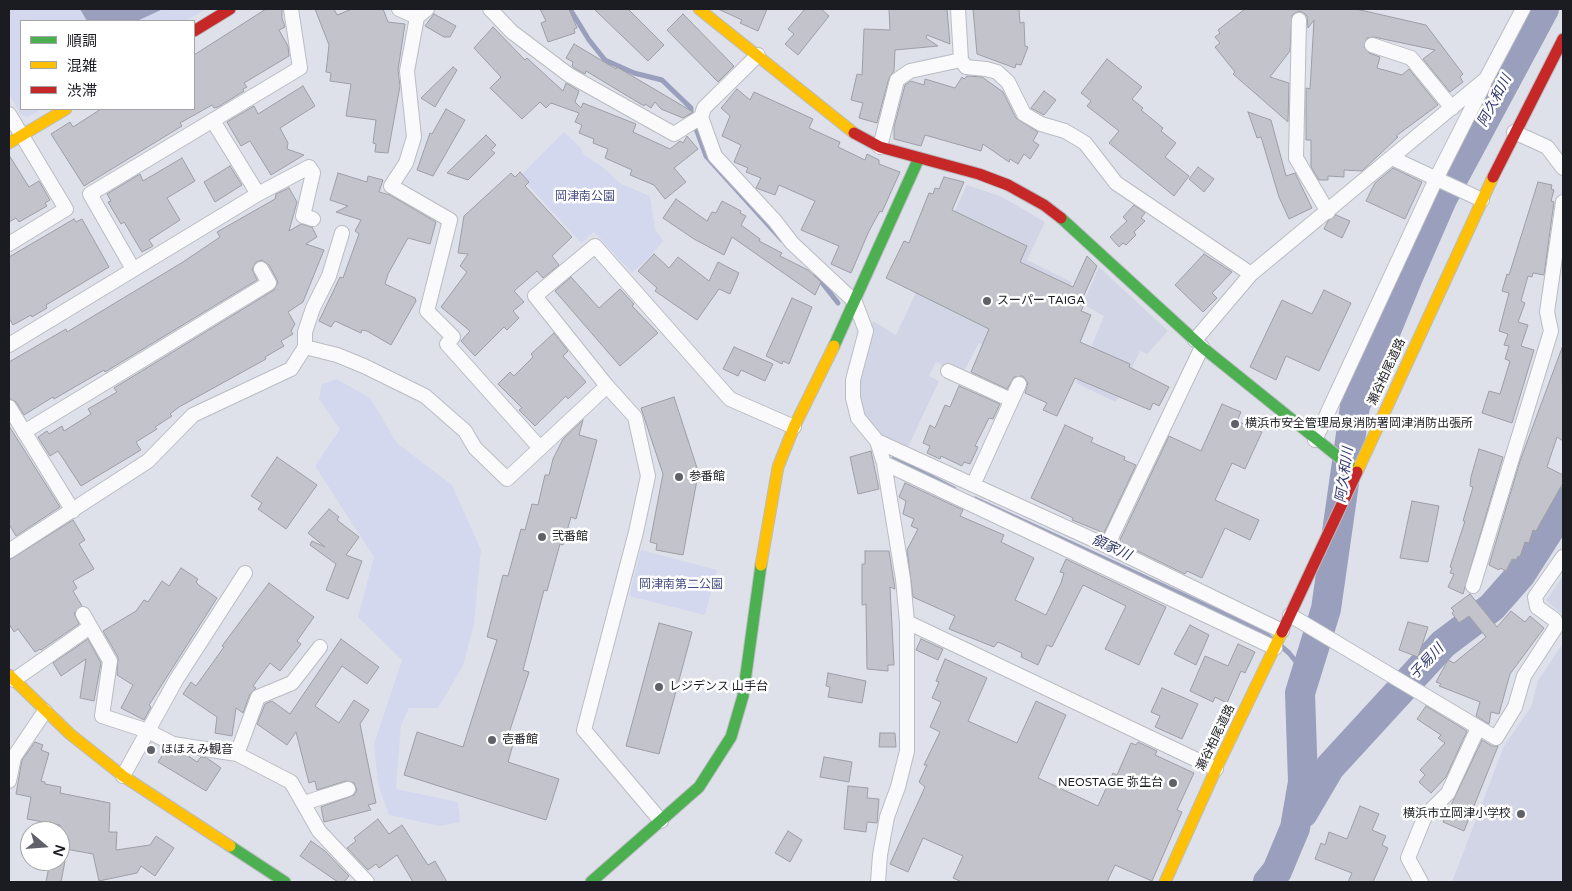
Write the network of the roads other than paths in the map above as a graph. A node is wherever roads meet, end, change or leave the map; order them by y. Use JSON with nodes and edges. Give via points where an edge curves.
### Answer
{"nodes":[{"id":1,"x":230,"y":9,"type":"edge"},
{"id":2,"x":291,"y":9,"type":"edge"},
{"id":3,"x":399,"y":9,"type":"edge"},
{"id":4,"x":490,"y":9,"type":"edge"},
{"id":5,"x":699,"y":9,"type":"edge"},
{"id":6,"x":958,"y":9,"type":"edge"},
{"id":7,"x":1522,"y":9,"type":"edge"},
{"id":8,"x":422,"y":13,"type":"edge"},
{"id":9,"x":1299,"y":20,"type":"dead end"},
{"id":10,"x":195,"y":30,"type":"edge"},
{"id":11,"x":1563,"y":39,"type":"edge"},
{"id":12,"x":1372,"y":45,"type":"dead end"},
{"id":13,"x":758,"y":55,"type":"junction"},
{"id":14,"x":961,"y":60,"type":"junction"},
{"id":15,"x":1486,"y":79,"type":"junction"},
{"id":16,"x":1452,"y":108,"type":"junction"},
{"id":17,"x":64,"y":110,"type":"edge"},
{"id":18,"x":9,"y":114,"type":"edge"},
{"id":19,"x":701,"y":117,"type":"junction"},
{"id":20,"x":213,"y":121,"type":"junction"},
{"id":21,"x":1514,"y":132,"type":"junction"},
{"id":22,"x":23,"y":135,"type":"junction"},
{"id":23,"x":9,"y":144,"type":"edge"},
{"id":24,"x":880,"y":147,"type":"junction"},
{"id":25,"x":919,"y":158,"type":"junction"},
{"id":26,"x":1392,"y":158,"type":"junction"},
{"id":27,"x":1563,"y":168,"type":"edge"},
{"id":28,"x":1439,"y":180,"type":"junction"},
{"id":29,"x":258,"y":194,"type":"junction"},
{"id":30,"x":1482,"y":200,"type":"junction"},
{"id":31,"x":1563,"y":202,"type":"edge"},
{"id":32,"x":1328,"y":212,"type":"junction"},
{"id":33,"x":313,"y":219,"type":"dead end"},
{"id":34,"x":342,"y":233,"type":"dead end"},
{"id":35,"x":9,"y":244,"type":"edge"},
{"id":36,"x":134,"y":269,"type":"junction"},
{"id":37,"x":261,"y":269,"type":"dead end"},
{"id":38,"x":1251,"y":274,"type":"junction"},
{"id":39,"x":856,"y":302,"type":"junction"},
{"id":40,"x":1557,"y":331,"type":"edge"},
{"id":41,"x":1199,"y":343,"type":"junction"},
{"id":42,"x":9,"y":345,"type":"edge"},
{"id":43,"x":305,"y":347,"type":"junction"},
{"id":44,"x":948,"y":371,"type":"dead end"},
{"id":45,"x":1019,"y":384,"type":"dead end"},
{"id":46,"x":607,"y":386,"type":"junction"},
{"id":47,"x":1011,"y":400,"type":"junction"},
{"id":48,"x":9,"y":407,"type":"edge"},
{"id":49,"x":794,"y":427,"type":"junction"},
{"id":50,"x":24,"y":432,"type":"junction"},
{"id":51,"x":1315,"y":440,"type":"junction"},
{"id":52,"x":877,"y":441,"type":"junction"},
{"id":53,"x":540,"y":448,"type":"junction"},
{"id":54,"x":884,"y":463,"type":"junction"},
{"id":55,"x":1356,"y":471,"type":"junction"},
{"id":56,"x":973,"y":485,"type":"junction"},
{"id":57,"x":73,"y":512,"type":"junction"},
{"id":58,"x":1107,"y":546,"type":"junction"},
{"id":59,"x":9,"y":551,"type":"edge"},
{"id":60,"x":1563,"y":557,"type":"edge"},
{"id":61,"x":245,"y":573,"type":"dead end"},
{"id":62,"x":1473,"y":586,"type":"dead end"},
{"id":63,"x":83,"y":614,"type":"dead end"},
{"id":64,"x":1296,"y":618,"type":"junction"},
{"id":65,"x":907,"y":622,"type":"junction"},
{"id":66,"x":90,"y":627,"type":"junction"},
{"id":67,"x":1282,"y":631,"type":"junction"},
{"id":68,"x":320,"y":647,"type":"dead end"},
{"id":69,"x":1275,"y":648,"type":"junction"},
{"id":70,"x":11,"y":677,"type":"edge"},
{"id":71,"x":45,"y":711,"type":"junction"},
{"id":72,"x":1478,"y":728,"type":"junction"},
{"id":73,"x":148,"y":731,"type":"junction"},
{"id":74,"x":237,"y":754,"type":"junction"},
{"id":75,"x":1216,"y":769,"type":"junction"},
{"id":76,"x":123,"y":776,"type":"junction"},
{"id":77,"x":9,"y":781,"type":"edge"},
{"id":78,"x":348,"y":789,"type":"dead end"},
{"id":79,"x":304,"y":803,"type":"junction"},
{"id":80,"x":661,"y":821,"type":"junction"},
{"id":81,"x":285,"y":882,"type":"edge"},
{"id":82,"x":367,"y":882,"type":"edge"},
{"id":83,"x":591,"y":882,"type":"edge"},
{"id":84,"x":878,"y":882,"type":"edge"},
{"id":85,"x":1165,"y":882,"type":"edge"},
{"id":86,"x":1421,"y":882,"type":"edge"}],
"edges":[{"from":1,"to":10,"type":"street"},
{"from":2,"to":20,"type":"street","via":[[300,68]]},
{"from":3,"to":8,"type":"street"},
{"from":4,"to":19,"type":"street","via":[[512,32],[569,75],[674,134]]},
{"from":5,"to":13,"type":"street"},
{"from":6,"to":14,"type":"street"},
{"from":7,"to":15,"type":"street"},
{"from":8,"to":53,"type":"street","via":[[406,72],[414,137],[406,163],[390,186],[450,220],[427,311],[453,337],[447,344]]},
{"from":9,"to":32,"type":"street","via":[[1296,158]]},
{"from":11,"to":21,"type":"street","name":"瀬谷柏尾道路"},
{"from":12,"to":16,"type":"street","via":[[1411,58]]},
{"from":13,"to":19,"type":"street","via":[[704,108]]},
{"from":13,"to":24,"type":"street","via":[[857,136]]},
{"from":14,"to":24,"type":"street","via":[[910,71],[897,80]]},
{"from":14,"to":38,"type":"street","via":[[966,67],[997,72],[1008,82],[1024,114],[1085,143],[1116,183]]},
{"from":15,"to":16,"type":"street"},
{"from":15,"to":28,"type":"street"},
{"from":16,"to":26,"type":"street"},
{"from":17,"to":22,"type":"street"},
{"from":18,"to":22,"type":"street"},
{"from":19,"to":39,"type":"street","via":[[715,156],[792,243]]},
{"from":20,"to":29,"type":"street"},
{"from":20,"to":36,"type":"street","via":[[90,194]]},
{"from":21,"to":27,"type":"street","via":[[1547,147]]},
{"from":21,"to":30,"type":"street","name":"瀬谷柏尾道路"},
{"from":22,"to":23,"type":"street"},
{"from":22,"to":35,"type":"street","via":[[66,209]]},
{"from":24,"to":25,"type":"street"},
{"from":25,"to":39,"type":"street"},
{"from":25,"to":41,"type":"street","via":[[979,174],[1044,204]]},
{"from":26,"to":28,"type":"street"},
{"from":26,"to":32,"type":"street"},
{"from":28,"to":30,"type":"street"},
{"from":28,"to":51,"type":"street"},
{"from":29,"to":33,"type":"street","via":[[309,167],[313,173],[304,216]]},
{"from":29,"to":36,"type":"street"},
{"from":30,"to":55,"type":"street","name":"瀬谷柏尾道路"},
{"from":31,"to":40,"type":"street","via":[[1547,312]]},
{"from":32,"to":38,"type":"street"},
{"from":34,"to":43,"type":"street","via":[[329,276],[305,332]]},
{"from":36,"to":42,"type":"street"},
{"from":37,"to":50,"type":"street","via":[[269,283]]},
{"from":38,"to":41,"type":"street"},
{"from":39,"to":49,"type":"street"},
{"from":39,"to":52,"type":"street","via":[[866,331],[852,398],[858,418]]},
{"from":40,"to":62,"type":"street"},
{"from":41,"to":51,"type":"street"},
{"from":41,"to":58,"type":"street"},
{"from":43,"to":53,"type":"street","via":[[364,366],[425,396],[465,431],[475,448],[507,479]]},
{"from":43,"to":57,"type":"street","via":[[291,369],[193,415],[148,461]]},
{"from":44,"to":47,"type":"street"},
{"from":45,"to":47,"type":"street"},
{"from":46,"to":49,"type":"street","via":[[534,296],[595,246],[730,399]]},
{"from":46,"to":53,"type":"street"},
{"from":46,"to":80,"type":"street","via":[[634,417],[648,476],[584,730]]},
{"from":47,"to":56,"type":"street"},
{"from":48,"to":50,"type":"street"},
{"from":49,"to":80,"type":"street","via":[[778,468],[768,515],[744,696],[731,737],[718,762],[699,787]]},
{"from":50,"to":57,"type":"street"},
{"from":51,"to":55,"type":"street"},
{"from":52,"to":54,"type":"street"},
{"from":52,"to":56,"type":"street"},
{"from":54,"to":65,"type":"street"},
{"from":54,"to":69,"type":"street"},
{"from":55,"to":64,"type":"street","name":"瀬谷柏尾道路"},
{"from":56,"to":58,"type":"street"},
{"from":57,"to":59,"type":"street"},
{"from":58,"to":67,"type":"street"},
{"from":60,"to":72,"type":"street","via":[[1535,597],[1537,607],[1555,620],[1556,627],[1524,676],[1515,707],[1496,738]]},
{"from":61,"to":73,"type":"street","via":[[176,680]]},
{"from":63,"to":66,"type":"street"},
{"from":64,"to":67,"type":"street","name":"瀬谷柏尾道路"},
{"from":64,"to":72,"type":"street"},
{"from":65,"to":75,"type":"street"},
{"from":65,"to":84,"type":"street","via":[[907,751],[887,817]]},
{"from":66,"to":70,"type":"street"},
{"from":66,"to":73,"type":"street","via":[[110,661],[102,716]]},
{"from":67,"to":69,"type":"street","name":"瀬谷柏尾道路"},
{"from":68,"to":74,"type":"street","via":[[292,683],[258,697]]},
{"from":69,"to":75,"type":"street","name":"瀬谷柏尾道路"},
{"from":70,"to":71,"type":"street"},
{"from":71,"to":76,"type":"street"},
{"from":71,"to":77,"type":"street","via":[[14,757]]},
{"from":72,"to":86,"type":"street","via":[[1448,793],[1425,816],[1408,858]]},
{"from":73,"to":74,"type":"street","via":[[173,744]]},
{"from":73,"to":76,"type":"street"},
{"from":74,"to":79,"type":"street","via":[[291,782]]},
{"from":75,"to":85,"type":"street","name":"瀬谷柏尾道路"},
{"from":76,"to":81,"type":"street"},
{"from":78,"to":79,"type":"street"},
{"from":79,"to":82,"type":"street","via":[[319,831]]},
{"from":80,"to":83,"type":"street"}]}
